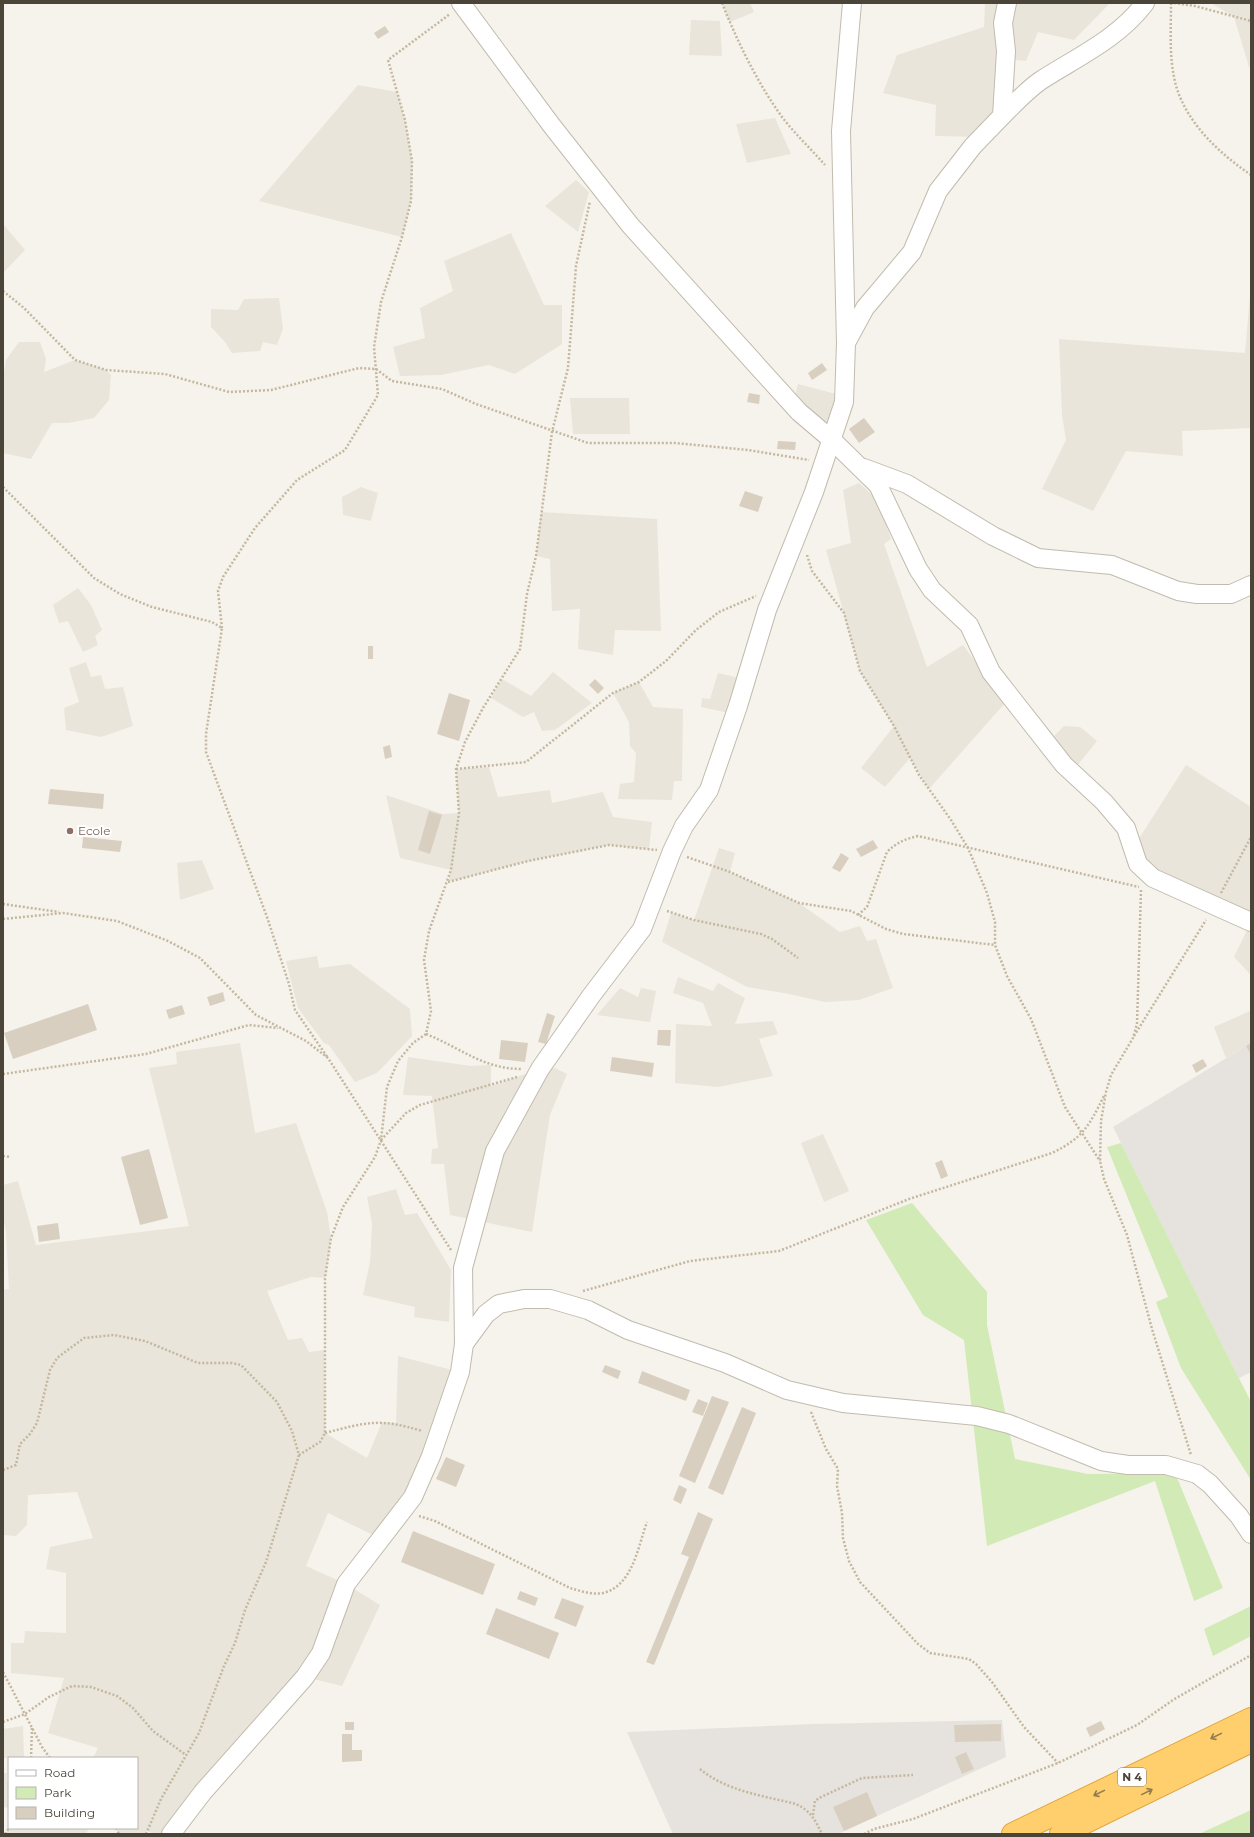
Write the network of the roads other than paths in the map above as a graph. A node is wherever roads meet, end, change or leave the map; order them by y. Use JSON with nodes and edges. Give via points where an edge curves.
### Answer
{"nodes":[{"id":1,"x":852,"y":3,"type":"edge"},
{"id":2,"x":1007,"y":3,"type":"edge"},
{"id":3,"x":1145,"y":3,"type":"edge"},
{"id":4,"x":462,"y":4,"type":"edge"},
{"id":5,"x":1002,"y":116,"type":"junction"},
{"id":6,"x":846,"y":343,"type":"junction"},
{"id":7,"x":832,"y":440,"type":"junction"},
{"id":8,"x":859,"y":466,"type":"junction"},
{"id":9,"x":1251,"y":585,"type":"edge"},
{"id":10,"x":1251,"y":922,"type":"edge"},
{"id":11,"x":464,"y":1344,"type":"junction"},
{"id":12,"x":1251,"y":1534,"type":"edge"},
{"id":13,"x":1251,"y":1719,"type":"edge"},
{"id":14,"x":1251,"y":1741,"type":"edge"},
{"id":15,"x":171,"y":1834,"type":"edge"},
{"id":16,"x":1013,"y":1834,"type":"edge"},
{"id":17,"x":1062,"y":1834,"type":"edge"}],
"edges":[{"from":1,"to":6,"type":"street","via":[[841,131]]},
{"from":2,"to":5,"type":"street","via":[[1003,23],[1006,51]]},
{"from":3,"to":5,"type":"street","via":[[1135,16],[1097,47],[1040,82]]},
{"from":4,"to":7,"type":"street","via":[[630,225],[799,412]]},
{"from":5,"to":6,"type":"street","via":[[973,146],[938,191],[912,252],[865,308]]},
{"from":6,"to":7,"type":"street","via":[[844,402]]},
{"from":7,"to":8,"type":"street"},
{"from":7,"to":11,"type":"street","via":[[767,610],[709,790],[684,826],[642,929],[540,1069],[495,1151],[463,1268]]},
{"from":8,"to":9,"type":"street","via":[[907,484],[993,536],[1038,558],[1112,565],[1178,591],[1198,594],[1230,594]]},
{"from":8,"to":10,"type":"street","via":[[878,485],[918,569],[932,590],[969,625],[991,672],[1064,765],[1104,802],[1126,828],[1138,864],[1153,878]]},
{"from":11,"to":12,"type":"street","via":[[486,1314],[499,1304],[524,1299],[550,1299],[588,1310],[628,1330],[725,1363],[787,1390],[843,1403],[977,1416],[1009,1424],[1102,1461],[1128,1465],[1166,1465],[1197,1474],[1210,1484],[1239,1516]]},
{"from":11,"to":15,"type":"street","via":[[460,1372],[413,1497],[346,1584],[321,1653],[305,1677],[204,1792]]},
{"from":13,"to":16,"type":"highway","number":"N 4","one_way":true},
{"from":17,"to":14,"type":"highway","number":"N 4","one_way":true}]}
